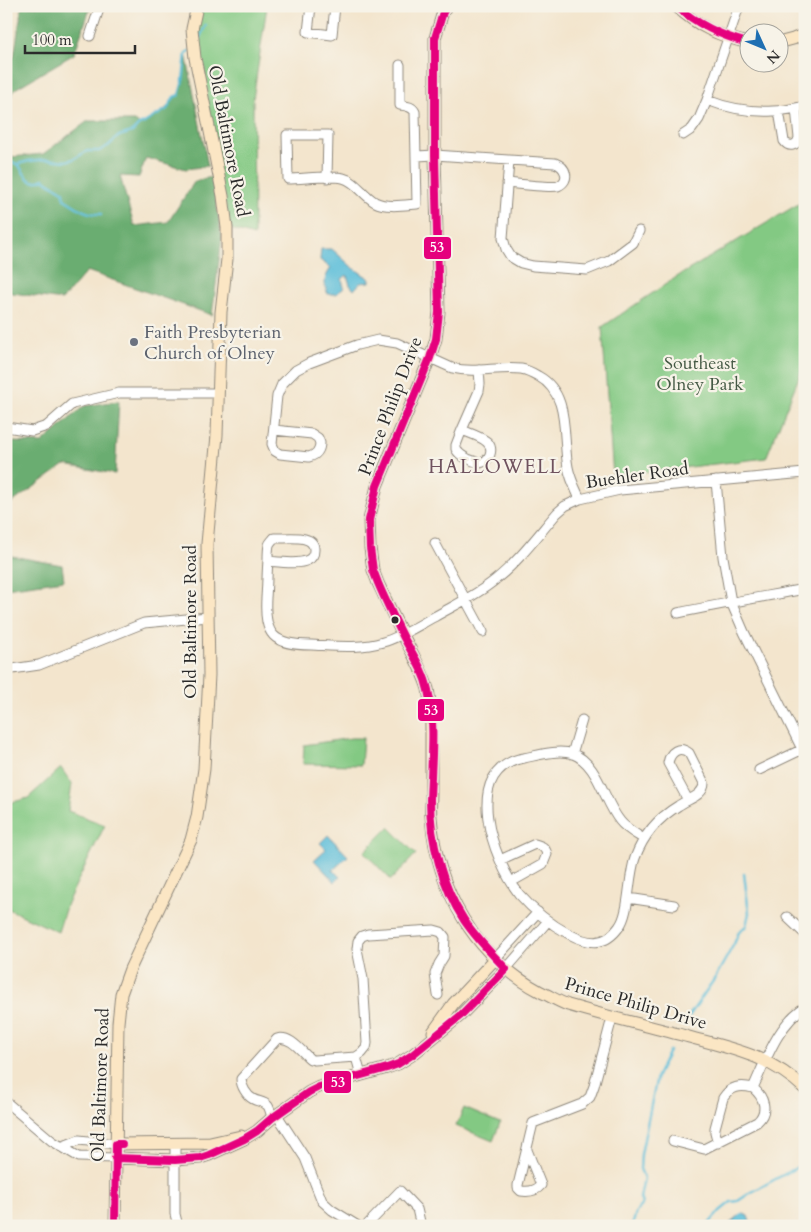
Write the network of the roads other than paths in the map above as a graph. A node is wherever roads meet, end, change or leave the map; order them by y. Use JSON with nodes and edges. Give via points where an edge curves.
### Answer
{"nodes":[{"id":1,"x":100,"y":6,"type":"edge"},
{"id":2,"x":197,"y":6,"type":"edge"},
{"id":3,"x":311,"y":6,"type":"edge"},
{"id":4,"x":335,"y":6,"type":"edge"},
{"id":5,"x":447,"y":6,"type":"edge"},
{"id":6,"x":676,"y":6,"type":"edge"},
{"id":7,"x":739,"y":6,"type":"edge"},
{"id":8,"x":805,"y":34,"type":"edge"},
{"id":9,"x":90,"y":36,"type":"dead end"},
{"id":10,"x":728,"y":38,"type":"junction"},
{"id":11,"x":738,"y":40,"type":"edge"},
{"id":12,"x":788,"y":40,"type":"edge"},
{"id":13,"x":400,"y":65,"type":"dead end"},
{"id":14,"x":707,"y":100,"type":"junction"},
{"id":15,"x":800,"y":107,"type":"edge"},
{"id":16,"x":779,"y":110,"type":"junction"},
{"id":17,"x":683,"y":135,"type":"dead end"},
{"id":18,"x":435,"y":155,"type":"junction"},
{"id":19,"x":417,"y":156,"type":"junction"},
{"id":20,"x":509,"y":161,"type":"junction"},
{"id":21,"x":328,"y":178,"type":"junction"},
{"id":22,"x":507,"y":183,"type":"junction"},
{"id":23,"x":639,"y":231,"type":"dead end"},
{"id":24,"x":430,"y":358,"type":"junction"},
{"id":25,"x":479,"y":370,"type":"junction"},
{"id":26,"x":218,"y":393,"type":"junction"},
{"id":27,"x":6,"y":427,"type":"edge"},
{"id":28,"x":274,"y":430,"type":"junction"},
{"id":29,"x":462,"y":430,"type":"dead end"},
{"id":30,"x":805,"y":473,"type":"edge"},
{"id":31,"x":716,"y":481,"type":"junction"},
{"id":32,"x":580,"y":499,"type":"junction"},
{"id":33,"x":435,"y":543,"type":"dead end"},
{"id":34,"x":268,"y":561,"type":"junction"},
{"id":35,"x":805,"y":589,"type":"edge"},
{"id":36,"x":465,"y":599,"type":"junction"},
{"id":37,"x":731,"y":602,"type":"junction"},
{"id":38,"x":678,"y":613,"type":"dead end"},
{"id":39,"x":208,"y":617,"type":"junction"},
{"id":40,"x":483,"y":632,"type":"dead end"},
{"id":41,"x":402,"y":634,"type":"junction"},
{"id":42,"x":6,"y":670,"type":"edge"},
{"id":43,"x":582,"y":720,"type":"dead end"},
{"id":44,"x":803,"y":749,"type":"edge"},
{"id":45,"x":572,"y":754,"type":"junction"},
{"id":46,"x":759,"y":770,"type":"dead end"},
{"id":47,"x":688,"y":800,"type":"junction"},
{"id":48,"x":644,"y":839,"type":"junction"},
{"id":49,"x":500,"y":860,"type":"junction"},
{"id":50,"x":511,"y":882,"type":"junction"},
{"id":51,"x":628,"y":898,"type":"junction"},
{"id":52,"x":674,"y":905,"type":"dead end"},
{"id":53,"x":538,"y":912,"type":"junction"},
{"id":54,"x":787,"y":917,"type":"dead end"},
{"id":55,"x":548,"y":921,"type":"junction"},
{"id":56,"x":805,"y":934,"type":"edge"},
{"id":57,"x":495,"y":959,"type":"junction"},
{"id":58,"x":506,"y":969,"type":"junction"},
{"id":59,"x":438,"y":994,"type":"dead end"},
{"id":60,"x":805,"y":1007,"type":"edge"},
{"id":61,"x":612,"y":1018,"type":"junction"},
{"id":62,"x":423,"y":1046,"type":"junction"},
{"id":63,"x":356,"y":1057,"type":"junction"},
{"id":64,"x":766,"y":1060,"type":"junction"},
{"id":65,"x":362,"y":1075,"type":"junction"},
{"id":66,"x":753,"y":1088,"type":"junction"},
{"id":67,"x":805,"y":1089,"type":"edge"},
{"id":68,"x":6,"y":1102,"type":"edge"},
{"id":69,"x":274,"y":1116,"type":"junction"},
{"id":70,"x":257,"y":1131,"type":"junction"},
{"id":71,"x":674,"y":1141,"type":"dead end"},
{"id":72,"x":718,"y":1143,"type":"junction"},
{"id":73,"x":116,"y":1144,"type":"junction"},
{"id":74,"x":175,"y":1144,"type":"junction"},
{"id":75,"x":61,"y":1147,"type":"junction"},
{"id":76,"x":527,"y":1150,"type":"dead end"},
{"id":77,"x":115,"y":1158,"type":"junction"},
{"id":78,"x":175,"y":1160,"type":"junction"},
{"id":79,"x":115,"y":1226,"type":"edge"},
{"id":80,"x":178,"y":1226,"type":"edge"},
{"id":81,"x":358,"y":1226,"type":"edge"},
{"id":82,"x":366,"y":1226,"type":"edge"},
{"id":83,"x":421,"y":1226,"type":"edge"}],
"edges":[{"from":1,"to":9,"type":"street"},
{"from":2,"to":26,"type":"street","name":"Old Baltimore Road","via":[[192,29],[195,58],[227,228]]},
{"from":3,"to":4,"type":"street","via":[[308,32],[332,35]]},
{"from":5,"to":18,"type":"street","name":"Prince Philip Drive","via":[[435,38]]},
{"from":6,"to":10,"type":"street","via":[[704,27]]},
{"from":7,"to":10,"type":"street"},
{"from":8,"to":12,"type":"street"},
{"from":10,"to":11,"type":"street"},
{"from":10,"to":14,"type":"street"},
{"from":13,"to":19,"type":"street","via":[[400,105],[415,112]]},
{"from":14,"to":16,"type":"street","via":[[738,109]]},
{"from":14,"to":17,"type":"street","via":[[699,119]]},
{"from":15,"to":16,"type":"street"},
{"from":15,"to":16,"type":"street","via":[[799,138],[795,145],[790,146],[782,137]]},
{"from":18,"to":19,"type":"street"},
{"from":18,"to":20,"type":"street"},
{"from":18,"to":24,"type":"street","name":"Prince Philip Drive","via":[[439,312]]},
{"from":19,"to":21,"type":"street","via":[[417,204],[383,205],[345,179]]},
{"from":20,"to":22,"type":"street"},
{"from":20,"to":22,"type":"street","via":[[559,164],[566,176],[563,183],[553,187]]},
{"from":21,"to":21,"type":"street","via":[[328,135],[287,135],[288,179]]},
{"from":22,"to":23,"type":"street","via":[[503,238],[511,257],[521,263],[587,270],[609,261],[633,243]]},
{"from":24,"to":25,"type":"street","via":[[460,370]]},
{"from":24,"to":28,"type":"street","via":[[397,343],[378,340],[357,344],[302,367],[291,374],[279,389]]},
{"from":24,"to":41,"type":"street","name":"Prince Philip Drive","via":[[377,486],[369,520],[373,570]]},
{"from":25,"to":29,"type":"street","via":[[479,391]]},
{"from":25,"to":32,"type":"street","via":[[521,369],[545,380],[553,388],[562,411],[570,478]]},
{"from":26,"to":27,"type":"street","via":[[119,393],[72,404],[47,426],[32,431]]},
{"from":26,"to":39,"type":"street","name":"Old Baltimore Road","via":[[207,544]]},
{"from":28,"to":28,"type":"street","via":[[312,434],[320,446],[309,457],[280,454],[272,444]]},
{"from":30,"to":31,"type":"street","name":"Buehler Road"},
{"from":31,"to":32,"type":"street","name":"Buehler Road","via":[[620,490]]},
{"from":31,"to":37,"type":"street","via":[[723,558]]},
{"from":32,"to":36,"type":"street","name":"Buehler Road","via":[[557,513],[497,578]]},
{"from":33,"to":36,"type":"street"},
{"from":34,"to":34,"type":"street","via":[[309,560],[315,548],[307,539],[274,538],[270,543]]},
{"from":34,"to":41,"type":"street","name":"Buehler Road","via":[[267,620],[270,632],[278,640],[304,645],[365,646]]},
{"from":35,"to":37,"type":"street"},
{"from":36,"to":40,"type":"street"},
{"from":36,"to":41,"type":"street","name":"Buehler Road"},
{"from":37,"to":38,"type":"street"},
{"from":37,"to":44,"type":"street"},
{"from":39,"to":42,"type":"street","via":[[144,622],[39,666]]},
{"from":39,"to":73,"type":"street","name":"Old Baltimore Road","via":[[209,675],[204,769],[197,817],[191,840],[121,994]]},
{"from":41,"to":57,"type":"street","name":"Prince Philip Drive","via":[[428,689],[431,709],[431,817],[438,860],[462,918]]},
{"from":43,"to":45,"type":"street"},
{"from":44,"to":46,"type":"street"},
{"from":45,"to":48,"type":"street","via":[[592,770],[620,821]]},
{"from":45,"to":49,"type":"street","via":[[554,753],[517,759],[506,763],[493,776],[487,801],[490,830]]},
{"from":47,"to":47,"type":"street","via":[[668,763],[674,751],[689,753],[704,782],[702,792]]},
{"from":47,"to":48,"type":"street","via":[[665,815]]},
{"from":48,"to":51,"type":"street","via":[[633,865]]},
{"from":49,"to":50,"type":"street"},
{"from":49,"to":50,"type":"street","via":[[536,844],[546,849],[543,864]]},
{"from":50,"to":53,"type":"street"},
{"from":51,"to":52,"type":"street"},
{"from":51,"to":55,"type":"street","via":[[620,927],[599,941],[584,941]]},
{"from":53,"to":55,"type":"street"},
{"from":53,"to":57,"type":"street"},
{"from":54,"to":56,"type":"street"},
{"from":55,"to":58,"type":"street"},
{"from":57,"to":58,"type":"street","name":"Prince Philip Drive"},
{"from":57,"to":62,"type":"street","via":[[453,1004]]},
{"from":58,"to":61,"type":"street","name":"Prince Philip Drive","via":[[528,985],[565,1004]]},
{"from":58,"to":62,"type":"street","via":[[460,1016]]},
{"from":59,"to":63,"type":"street","via":[[435,974],[446,944],[441,932],[362,936],[357,948],[368,1042]]},
{"from":60,"to":64,"type":"street","via":[[784,1026]]},
{"from":61,"to":64,"type":"street","name":"Prince Philip Drive"},
{"from":61,"to":76,"type":"street","via":[[590,1097],[582,1104],[534,1123]]},
{"from":62,"to":65,"type":"street","via":[[398,1064]]},
{"from":63,"to":65,"type":"street"},
{"from":63,"to":69,"type":"street","via":[[314,1060],[288,1039],[277,1039],[240,1079],[251,1098],[263,1102]]},
{"from":64,"to":66,"type":"street"},
{"from":64,"to":67,"type":"street","name":"Prince Philip Drive"},
{"from":65,"to":69,"type":"street","via":[[319,1087]]},
{"from":66,"to":72,"type":"street","via":[[739,1086],[726,1094],[716,1124]]},
{"from":66,"to":72,"type":"street","via":[[764,1104],[761,1119]]},
{"from":68,"to":75,"type":"street"},
{"from":69,"to":70,"type":"street"},
{"from":69,"to":81,"type":"street","via":[[305,1158],[322,1201]]},
{"from":70,"to":74,"type":"street","via":[[210,1143]]},
{"from":70,"to":78,"type":"street","via":[[209,1155]]},
{"from":71,"to":72,"type":"street","via":[[704,1149]]},
{"from":73,"to":74,"type":"street"},
{"from":73,"to":75,"type":"street","via":[[79,1140]]},
{"from":73,"to":77,"type":"street","name":"Old Baltimore Road"},
{"from":74,"to":78,"type":"street"},
{"from":75,"to":77,"type":"street","via":[[79,1157]]},
{"from":77,"to":78,"type":"street"},
{"from":77,"to":79,"type":"street","name":"Old Baltimore Road"},
{"from":78,"to":80,"type":"street"},
{"from":82,"to":83,"type":"street","via":[[400,1191],[417,1209]]}]}
